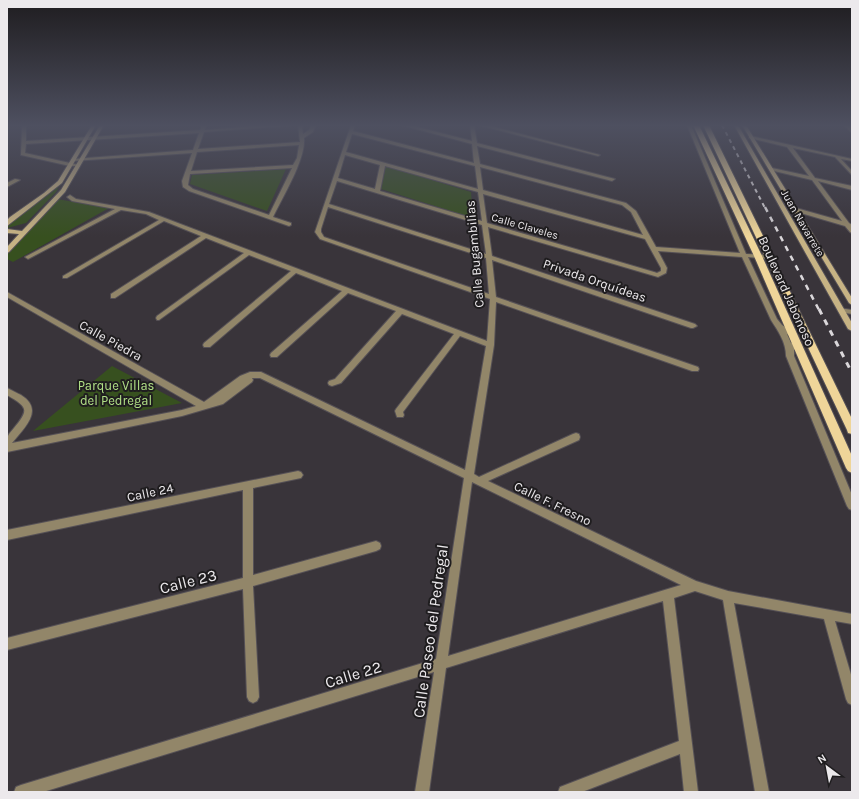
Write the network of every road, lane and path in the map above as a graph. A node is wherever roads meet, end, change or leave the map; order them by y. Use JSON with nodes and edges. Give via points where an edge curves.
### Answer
{"nodes":[{"id":1,"x":58,"y":162,"type":"edge"},
{"id":2,"x":72,"y":162,"type":"edge"},
{"id":3,"x":81,"y":162,"type":"edge"},
{"id":4,"x":192,"y":162,"type":"edge"},
{"id":5,"x":297,"y":162,"type":"edge"},
{"id":6,"x":341,"y":162,"type":"edge"},
{"id":7,"x":377,"y":162,"type":"edge"},
{"id":8,"x":463,"y":162,"type":"edge"},
{"id":9,"x":477,"y":162,"type":"edge"},
{"id":10,"x":548,"y":162,"type":"edge"},
{"id":11,"x":705,"y":162,"type":"edge"},
{"id":12,"x":714,"y":162,"type":"edge"},
{"id":13,"x":724,"y":162,"type":"edge"},
{"id":14,"x":757,"y":162,"type":"edge"},
{"id":15,"x":768,"y":162,"type":"edge"},
{"id":16,"x":802,"y":162,"type":"edge"},
{"id":17,"x":842,"y":162,"type":"edge"},
{"id":18,"x":383,"y":164,"type":"junction"},
{"id":19,"x":70,"y":165,"type":"junction"},
{"id":20,"x":79,"y":165,"type":"junction"},
{"id":21,"x":296,"y":166,"type":"junction"},
{"id":22,"x":477,"y":166,"type":"junction"},
{"id":23,"x":772,"y":169,"type":"junction"},
{"id":24,"x":188,"y":174,"type":"junction"},
{"id":25,"x":852,"y":174,"type":"edge"},
{"id":26,"x":710,"y":175,"type":"junction"},
{"id":27,"x":720,"y":176,"type":"junction"},
{"id":28,"x":335,"y":179,"type":"junction"},
{"id":29,"x":612,"y":179,"type":"dead end"},
{"id":30,"x":815,"y":179,"type":"junction"},
{"id":31,"x":7,"y":180,"type":"edge"},
{"id":32,"x":7,"y":185,"type":"edge"},
{"id":33,"x":852,"y":188,"type":"edge"},
{"id":34,"x":378,"y":191,"type":"junction"},
{"id":35,"x":481,"y":192,"type":"junction"},
{"id":36,"x":70,"y":197,"type":"dead end"},
{"id":37,"x":326,"y":205,"type":"junction"},
{"id":38,"x":121,"y":208,"type":"junction"},
{"id":39,"x":796,"y":210,"type":"junction"},
{"id":40,"x":270,"y":218,"type":"junction"},
{"id":41,"x":164,"y":219,"type":"junction"},
{"id":42,"x":7,"y":224,"type":"edge"},
{"id":43,"x":289,"y":224,"type":"dead end"},
{"id":44,"x":485,"y":225,"type":"junction"},
{"id":45,"x":850,"y":225,"type":"edge"},
{"id":46,"x":7,"y":231,"type":"edge"},
{"id":47,"x":852,"y":231,"type":"edge"},
{"id":48,"x":22,"y":233,"type":"junction"},
{"id":49,"x":735,"y":234,"type":"junction"},
{"id":50,"x":206,"y":235,"type":"junction"},
{"id":51,"x":747,"y":235,"type":"junction"},
{"id":52,"x":648,"y":238,"type":"junction"},
{"id":53,"x":654,"y":248,"type":"junction"},
{"id":54,"x":7,"y":251,"type":"edge"},
{"id":55,"x":249,"y":252,"type":"junction"},
{"id":56,"x":744,"y":255,"type":"junction"},
{"id":57,"x":758,"y":256,"type":"junction"},
{"id":58,"x":28,"y":257,"type":"dead end"},
{"id":59,"x":489,"y":257,"type":"junction"},
{"id":60,"x":770,"y":257,"type":"junction"},
{"id":61,"x":296,"y":270,"type":"junction"},
{"id":62,"x":65,"y":277,"type":"dead end"},
{"id":63,"x":347,"y":290,"type":"junction"},
{"id":64,"x":7,"y":294,"type":"edge"},
{"id":65,"x":112,"y":296,"type":"dead end"},
{"id":66,"x":493,"y":297,"type":"junction"},
{"id":67,"x":852,"y":303,"type":"edge"},
{"id":68,"x":768,"y":306,"type":"junction"},
{"id":69,"x":781,"y":308,"type":"junction"},
{"id":70,"x":841,"y":310,"type":"junction"},
{"id":71,"x":400,"y":311,"type":"junction"},
{"id":72,"x":852,"y":312,"type":"edge"},
{"id":73,"x":159,"y":318,"type":"dead end"},
{"id":74,"x":693,"y":326,"type":"dead end"},
{"id":75,"x":780,"y":327,"type":"junction"},
{"id":76,"x":852,"y":329,"type":"edge"},
{"id":77,"x":459,"y":333,"type":"junction"},
{"id":78,"x":792,"y":334,"type":"junction"},
{"id":79,"x":207,"y":345,"type":"dead end"},
{"id":80,"x":490,"y":345,"type":"junction"},
{"id":81,"x":793,"y":346,"type":"junction"},
{"id":82,"x":274,"y":355,"type":"dead end"},
{"id":83,"x":695,"y":369,"type":"dead end"},
{"id":84,"x":332,"y":383,"type":"dead end"},
{"id":85,"x":7,"y":391,"type":"edge"},
{"id":86,"x":204,"y":406,"type":"junction"},
{"id":87,"x":400,"y":415,"type":"dead end"},
{"id":88,"x":852,"y":430,"type":"edge"},
{"id":89,"x":576,"y":437,"type":"dead end"},
{"id":90,"x":7,"y":443,"type":"edge"},
{"id":91,"x":7,"y":448,"type":"edge"},
{"id":92,"x":852,"y":468,"type":"edge"},
{"id":93,"x":298,"y":475,"type":"dead end"},
{"id":94,"x":468,"y":476,"type":"junction"},
{"id":95,"x":479,"y":481,"type":"junction"},
{"id":96,"x":248,"y":485,"type":"junction"},
{"id":97,"x":852,"y":505,"type":"edge"},
{"id":98,"x":7,"y":535,"type":"edge"},
{"id":99,"x":376,"y":546,"type":"dead end"},
{"id":100,"x":248,"y":582,"type":"junction"},
{"id":101,"x":695,"y":586,"type":"junction"},
{"id":102,"x":668,"y":595,"type":"junction"},
{"id":103,"x":728,"y":596,"type":"junction"},
{"id":104,"x":828,"y":614,"type":"junction"},
{"id":105,"x":852,"y":619,"type":"edge"},
{"id":106,"x":7,"y":644,"type":"edge"},
{"id":107,"x":442,"y":664,"type":"junction"},
{"id":108,"x":253,"y":697,"type":"dead end"},
{"id":109,"x":852,"y":699,"type":"edge"},
{"id":110,"x":686,"y":745,"type":"junction"},
{"id":111,"x":21,"y":792,"type":"edge"},
{"id":112,"x":422,"y":792,"type":"edge"},
{"id":113,"x":565,"y":792,"type":"edge"},
{"id":114,"x":691,"y":792,"type":"edge"},
{"id":115,"x":762,"y":792,"type":"edge"}],
"edges":[{"from":1,"to":19,"type":"street"},
{"from":2,"to":19,"type":"main road"},
{"from":3,"to":20,"type":"main road"},
{"from":4,"to":24,"type":"street"},
{"from":5,"to":21,"type":"street"},
{"from":6,"to":28,"type":"street"},
{"from":7,"to":18,"type":"street"},
{"from":8,"to":22,"type":"street"},
{"from":9,"to":22,"type":"street","name":"Calle Bugambilias"},
{"from":10,"to":29,"type":"street"},
{"from":11,"to":26,"type":"street"},
{"from":12,"to":27,"type":"main road","name":"Boulevard Jabonoso"},
{"from":13,"to":60,"type":"main road","name":"Boulevard Jabonoso"},
{"from":14,"to":70,"type":"main road","name":"Juan Navarrete"},
{"from":15,"to":23,"type":"main road","name":"Juan Navarrete"},
{"from":16,"to":30,"type":"street"},
{"from":17,"to":25,"type":"street"},
{"from":18,"to":34,"type":"street"},
{"from":18,"to":35,"type":"street"},
{"from":19,"to":20,"type":"street"},
{"from":19,"to":42,"type":"main road","via":[[60,182]]},
{"from":20,"to":48,"type":"main road","via":[[63,191]]},
{"from":21,"to":24,"type":"street"},
{"from":21,"to":40,"type":"street"},
{"from":22,"to":35,"type":"street","name":"Calle Bugambilias"},
{"from":22,"to":52,"type":"street","via":[[618,202],[633,211]]},
{"from":23,"to":30,"type":"street"},
{"from":23,"to":39,"type":"main road","name":"Juan Navarrete"},
{"from":24,"to":40,"type":"street","via":[[185,186],[192,190]]},
{"from":26,"to":27,"type":"street"},
{"from":26,"to":49,"type":"street"},
{"from":27,"to":51,"type":"main road","name":"Boulevard Jabonoso"},
{"from":28,"to":34,"type":"street","name":"Calle Claveles"},
{"from":28,"to":37,"type":"street"},
{"from":30,"to":33,"type":"street"},
{"from":30,"to":45,"type":"street"},
{"from":31,"to":32,"type":"street","via":[[17,180]]},
{"from":34,"to":44,"type":"street","name":"Calle Claveles"},
{"from":35,"to":44,"type":"street","name":"Calle Bugambilias"},
{"from":35,"to":52,"type":"street"},
{"from":36,"to":38,"type":"street","via":[[74,200]]},
{"from":37,"to":59,"type":"street","name":"Privada Orquídeas"},
{"from":37,"to":66,"type":"street","via":[[318,229],[326,240]]},
{"from":38,"to":41,"type":"street"},
{"from":38,"to":58,"type":"street"},
{"from":39,"to":45,"type":"street"},
{"from":39,"to":67,"type":"main road","name":"Juan Navarrete"},
{"from":40,"to":43,"type":"street"},
{"from":41,"to":50,"type":"street"},
{"from":41,"to":62,"type":"street"},
{"from":44,"to":53,"type":"street","name":"Calle Claveles","via":[[658,275],[664,272],[664,268]]},
{"from":44,"to":59,"type":"street","name":"Calle Bugambilias"},
{"from":45,"to":47,"type":"street"},
{"from":46,"to":48,"type":"main road"},
{"from":48,"to":54,"type":"main road"},
{"from":49,"to":51,"type":"street"},
{"from":49,"to":56,"type":"street"},
{"from":50,"to":55,"type":"street"},
{"from":50,"to":65,"type":"street"},
{"from":51,"to":57,"type":"main road","name":"Boulevard Jabonoso"},
{"from":52,"to":53,"type":"street"},
{"from":53,"to":56,"type":"street"},
{"from":55,"to":61,"type":"street"},
{"from":55,"to":73,"type":"street"},
{"from":56,"to":57,"type":"street"},
{"from":56,"to":68,"type":"street"},
{"from":57,"to":60,"type":"street"},
{"from":57,"to":69,"type":"main road","name":"Boulevard Jabonoso"},
{"from":59,"to":66,"type":"street","name":"Calle Bugambilias"},
{"from":59,"to":74,"type":"street","name":"Privada Orquídeas"},
{"from":60,"to":88,"type":"main road","name":"Boulevard Jabonoso"},
{"from":61,"to":63,"type":"street"},
{"from":61,"to":79,"type":"street"},
{"from":63,"to":71,"type":"street"},
{"from":63,"to":82,"type":"street"},
{"from":64,"to":86,"type":"street","name":"Calle Piedra"},
{"from":66,"to":80,"type":"street","name":"Calle Bugambilias"},
{"from":66,"to":83,"type":"street"},
{"from":68,"to":69,"type":"street"},
{"from":68,"to":75,"type":"street"},
{"from":69,"to":78,"type":"main road","name":"Boulevard Jabonoso"},
{"from":70,"to":72,"type":"street"},
{"from":70,"to":76,"type":"main road","name":"Juan Navarrete"},
{"from":71,"to":77,"type":"street"},
{"from":71,"to":84,"type":"street","via":[[338,381]]},
{"from":75,"to":78,"type":"street"},
{"from":75,"to":81,"type":"street"},
{"from":77,"to":80,"type":"street"},
{"from":77,"to":87,"type":"street","via":[[399,412]]},
{"from":78,"to":81,"type":"main road","name":"Boulevard Jabonoso"},
{"from":80,"to":94,"type":"street","name":"Calle Bugambilias"},
{"from":81,"to":92,"type":"main road","name":"Boulevard Jabonoso"},
{"from":81,"to":97,"type":"street","via":[[790,356]]},
{"from":85,"to":90,"type":"street","via":[[27,404],[29,410]]},
{"from":86,"to":91,"type":"street","via":[[182,413]]},
{"from":86,"to":94,"type":"street","name":"Calle F. Fresno","via":[[216,404],[227,398],[256,374],[264,376]]},
{"from":89,"to":95,"type":"street"},
{"from":93,"to":96,"type":"street","name":"Calle 24"},
{"from":94,"to":95,"type":"street","name":"Calle F. Fresno"},
{"from":94,"to":107,"type":"street","name":"Calle Paseo del Pedregal"},
{"from":95,"to":101,"type":"street","name":"Calle F. Fresno"},
{"from":96,"to":98,"type":"street","name":"Calle 24"},
{"from":96,"to":100,"type":"street"},
{"from":99,"to":100,"type":"street","name":"Calle 23"},
{"from":100,"to":106,"type":"street","name":"Calle 23"},
{"from":100,"to":108,"type":"street"},
{"from":101,"to":102,"type":"street","name":"Calle 22"},
{"from":101,"to":103,"type":"street","name":"Calle F. Fresno"},
{"from":102,"to":107,"type":"street","name":"Calle 22"},
{"from":102,"to":110,"type":"street"},
{"from":103,"to":104,"type":"street","name":"Calle F. Fresno"},
{"from":103,"to":115,"type":"street"},
{"from":104,"to":105,"type":"street","name":"Calle F. Fresno"},
{"from":104,"to":109,"type":"street"},
{"from":107,"to":111,"type":"street","name":"Calle 22"},
{"from":107,"to":112,"type":"street","name":"Calle Paseo del Pedregal"},
{"from":110,"to":113,"type":"street"},
{"from":110,"to":114,"type":"street"}]}
